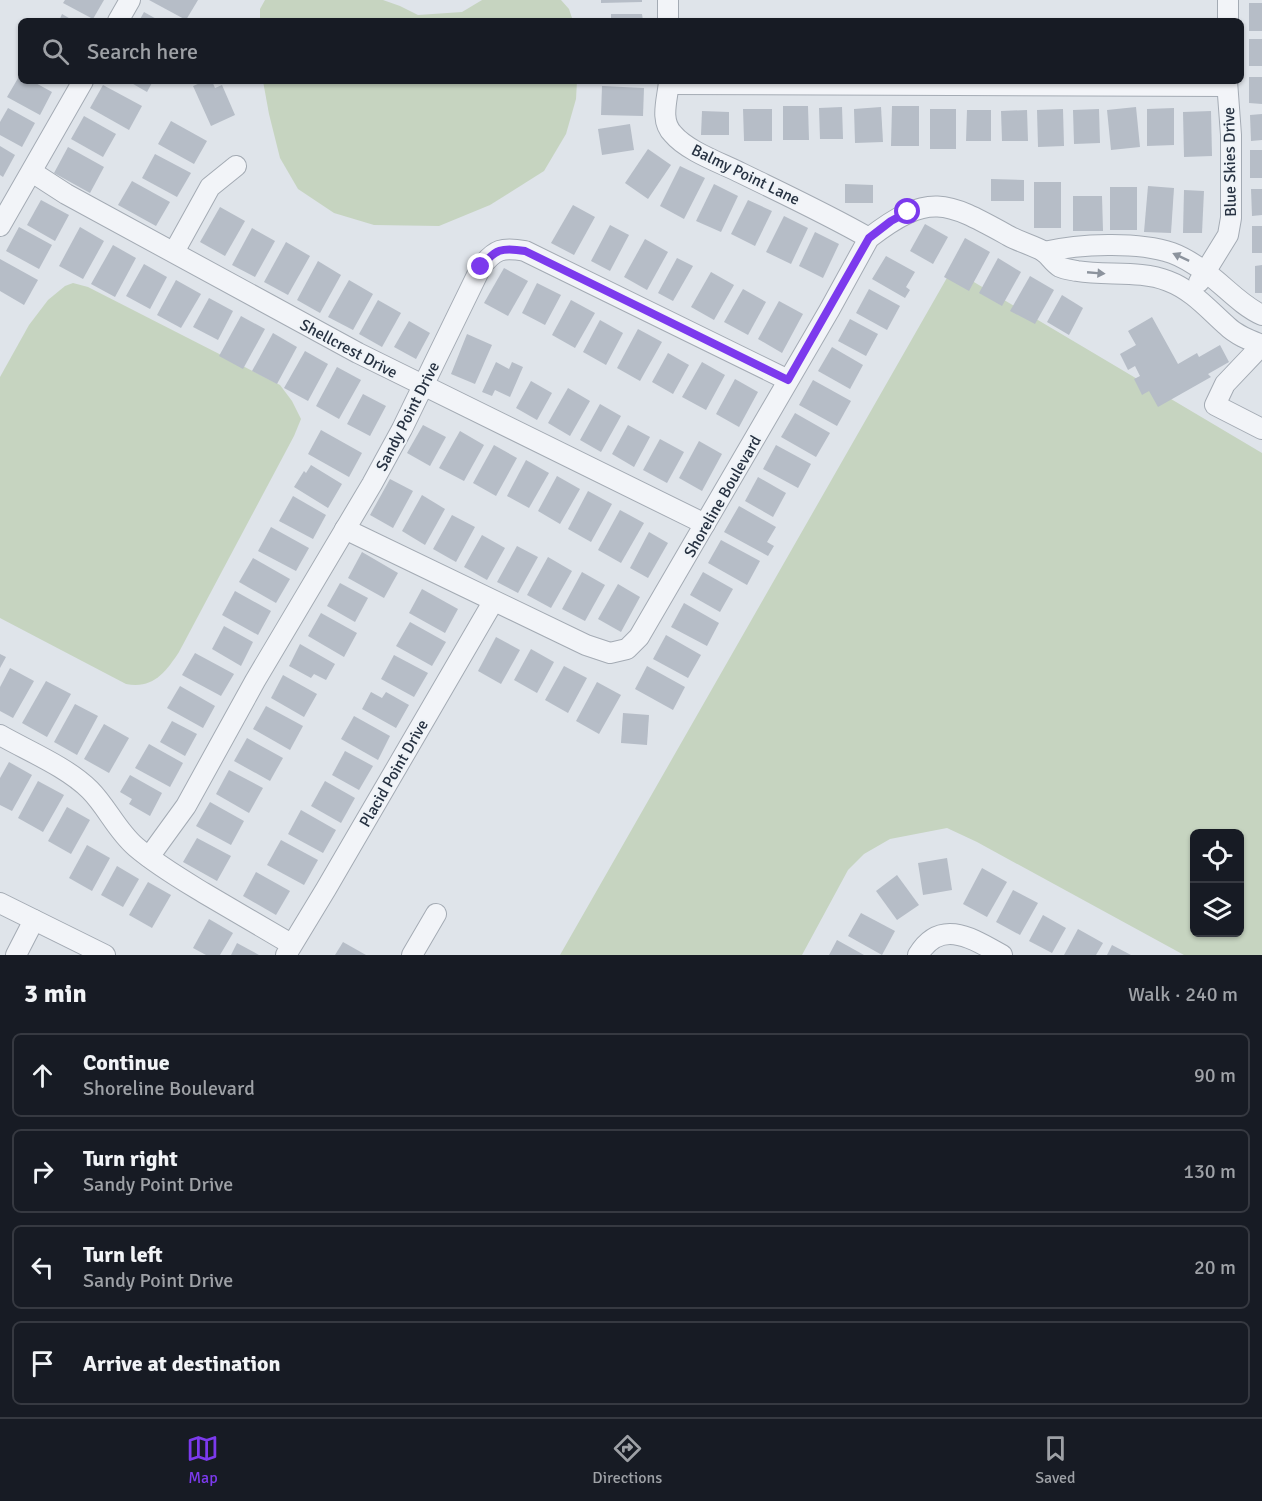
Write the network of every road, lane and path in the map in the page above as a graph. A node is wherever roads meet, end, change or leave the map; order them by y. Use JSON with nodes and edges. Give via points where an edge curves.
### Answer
{"nodes":[{"id":1,"x":130,"y":0,"type":"edge"},
{"id":2,"x":668,"y":0,"type":"edge"},
{"id":3,"x":1228,"y":0,"type":"edge"},
{"id":4,"x":120,"y":18,"type":"edge"},
{"id":5,"x":668,"y":18,"type":"edge"},
{"id":6,"x":1228,"y":18,"type":"edge"},
{"id":7,"x":81,"y":84,"type":"edge"},
{"id":8,"x":669,"y":84,"type":"edge"},
{"id":9,"x":1227,"y":84,"type":"edge"},
{"id":10,"x":236,"y":166,"type":"dead end"},
{"id":11,"x":32,"y":172,"type":"junction"},
{"id":12,"x":0,"y":226,"type":"edge"},
{"id":13,"x":869,"y":238,"type":"junction"},
{"id":14,"x":174,"y":252,"type":"junction"},
{"id":15,"x":1044,"y":252,"type":"junction"},
{"id":16,"x":1206,"y":272,"type":"junction"},
{"id":17,"x":1191,"y":293,"type":"junction"},
{"id":18,"x":1262,"y":315,"type":"edge"},
{"id":19,"x":1262,"y":345,"type":"edge"},
{"id":20,"x":788,"y":380,"type":"junction"},
{"id":21,"x":422,"y":386,"type":"junction"},
{"id":22,"x":1262,"y":429,"type":"edge"},
{"id":23,"x":705,"y":524,"type":"junction"},
{"id":24,"x":345,"y":529,"type":"junction"},
{"id":25,"x":493,"y":602,"type":"junction"},
{"id":26,"x":0,"y":735,"type":"edge"},
{"id":27,"x":149,"y":857,"type":"junction"},
{"id":28,"x":0,"y":903,"type":"edge"},
{"id":29,"x":436,"y":914,"type":"dead end"},
{"id":30,"x":34,"y":920,"type":"junction"},
{"id":31,"x":288,"y":950,"type":"edge"},
{"id":32,"x":16,"y":955,"type":"edge"},
{"id":33,"x":105,"y":955,"type":"edge"},
{"id":34,"x":412,"y":955,"type":"edge"},
{"id":35,"x":918,"y":955,"type":"edge"},
{"id":36,"x":1002,"y":955,"type":"edge"}],
"edges":[{"from":1,"to":4,"type":"street"},
{"from":2,"to":5,"type":"street"},
{"from":3,"to":6,"type":"street"},
{"from":7,"to":11,"type":"street"},
{"from":8,"to":13,"type":"street","name":"Balmy Point Lane","via":[[665,118],[672,134]]},
{"from":9,"to":16,"type":"street","name":"Blue Skies Drive","via":[[1231,218],[1228,235]]},
{"from":10,"to":14,"type":"street","via":[[210,187]]},
{"from":11,"to":12,"type":"street"},
{"from":11,"to":14,"type":"street","name":"Shellcrest Drive"},
{"from":13,"to":15,"type":"street","name":"Shoreline Boulevard","via":[[908,212],[942,206],[960,210]]},
{"from":13,"to":20,"type":"street","name":"Shoreline Boulevard"},
{"from":14,"to":21,"type":"street","name":"Shellcrest Drive"},
{"from":16,"to":15,"type":"street","one_way":true,"via":[[1171,252],[1131,246],[1071,246]]},
{"from":15,"to":17,"type":"street","name":"Shoreline Boulevard","one_way":true,"via":[[1060,267],[1092,273],[1149,275]]},
{"from":16,"to":17,"type":"street","name":"Blue Skies Drive"},
{"from":16,"to":18,"type":"street","via":[[1244,305]]},
{"from":17,"to":19,"type":"street","name":"Shoreline Boulevard","via":[[1227,326]]},
{"from":19,"to":22,"type":"street","via":[[1225,384],[1215,405]]},
{"from":20,"to":21,"type":"street","name":"Sandy Point Drive","via":[[525,251],[508,248],[492,253],[481,267]]},
{"from":20,"to":23,"type":"street","name":"Shoreline Boulevard"},
{"from":21,"to":23,"type":"street","name":"Shellcrest Drive"},
{"from":21,"to":24,"type":"street","name":"Sandy Point Drive"},
{"from":23,"to":25,"type":"street","name":"Shoreline Boulevard","via":[[639,638],[627,649],[610,653],[586,645]]},
{"from":24,"to":25,"type":"street","name":"Shoreline Boulevard"},
{"from":24,"to":27,"type":"street","name":"Sandy Point Drive","via":[[186,806]]},
{"from":25,"to":31,"type":"street","name":"Placid Point Drive"},
{"from":26,"to":27,"type":"street","via":[[88,788],[134,846]]},
{"from":27,"to":31,"type":"street","name":"Placid Point Drive"},
{"from":28,"to":30,"type":"street"},
{"from":29,"to":34,"type":"street"},
{"from":30,"to":32,"type":"street"},
{"from":30,"to":33,"type":"street"},
{"from":35,"to":36,"type":"street","via":[[936,937],[952,933],[969,937]]}]}
